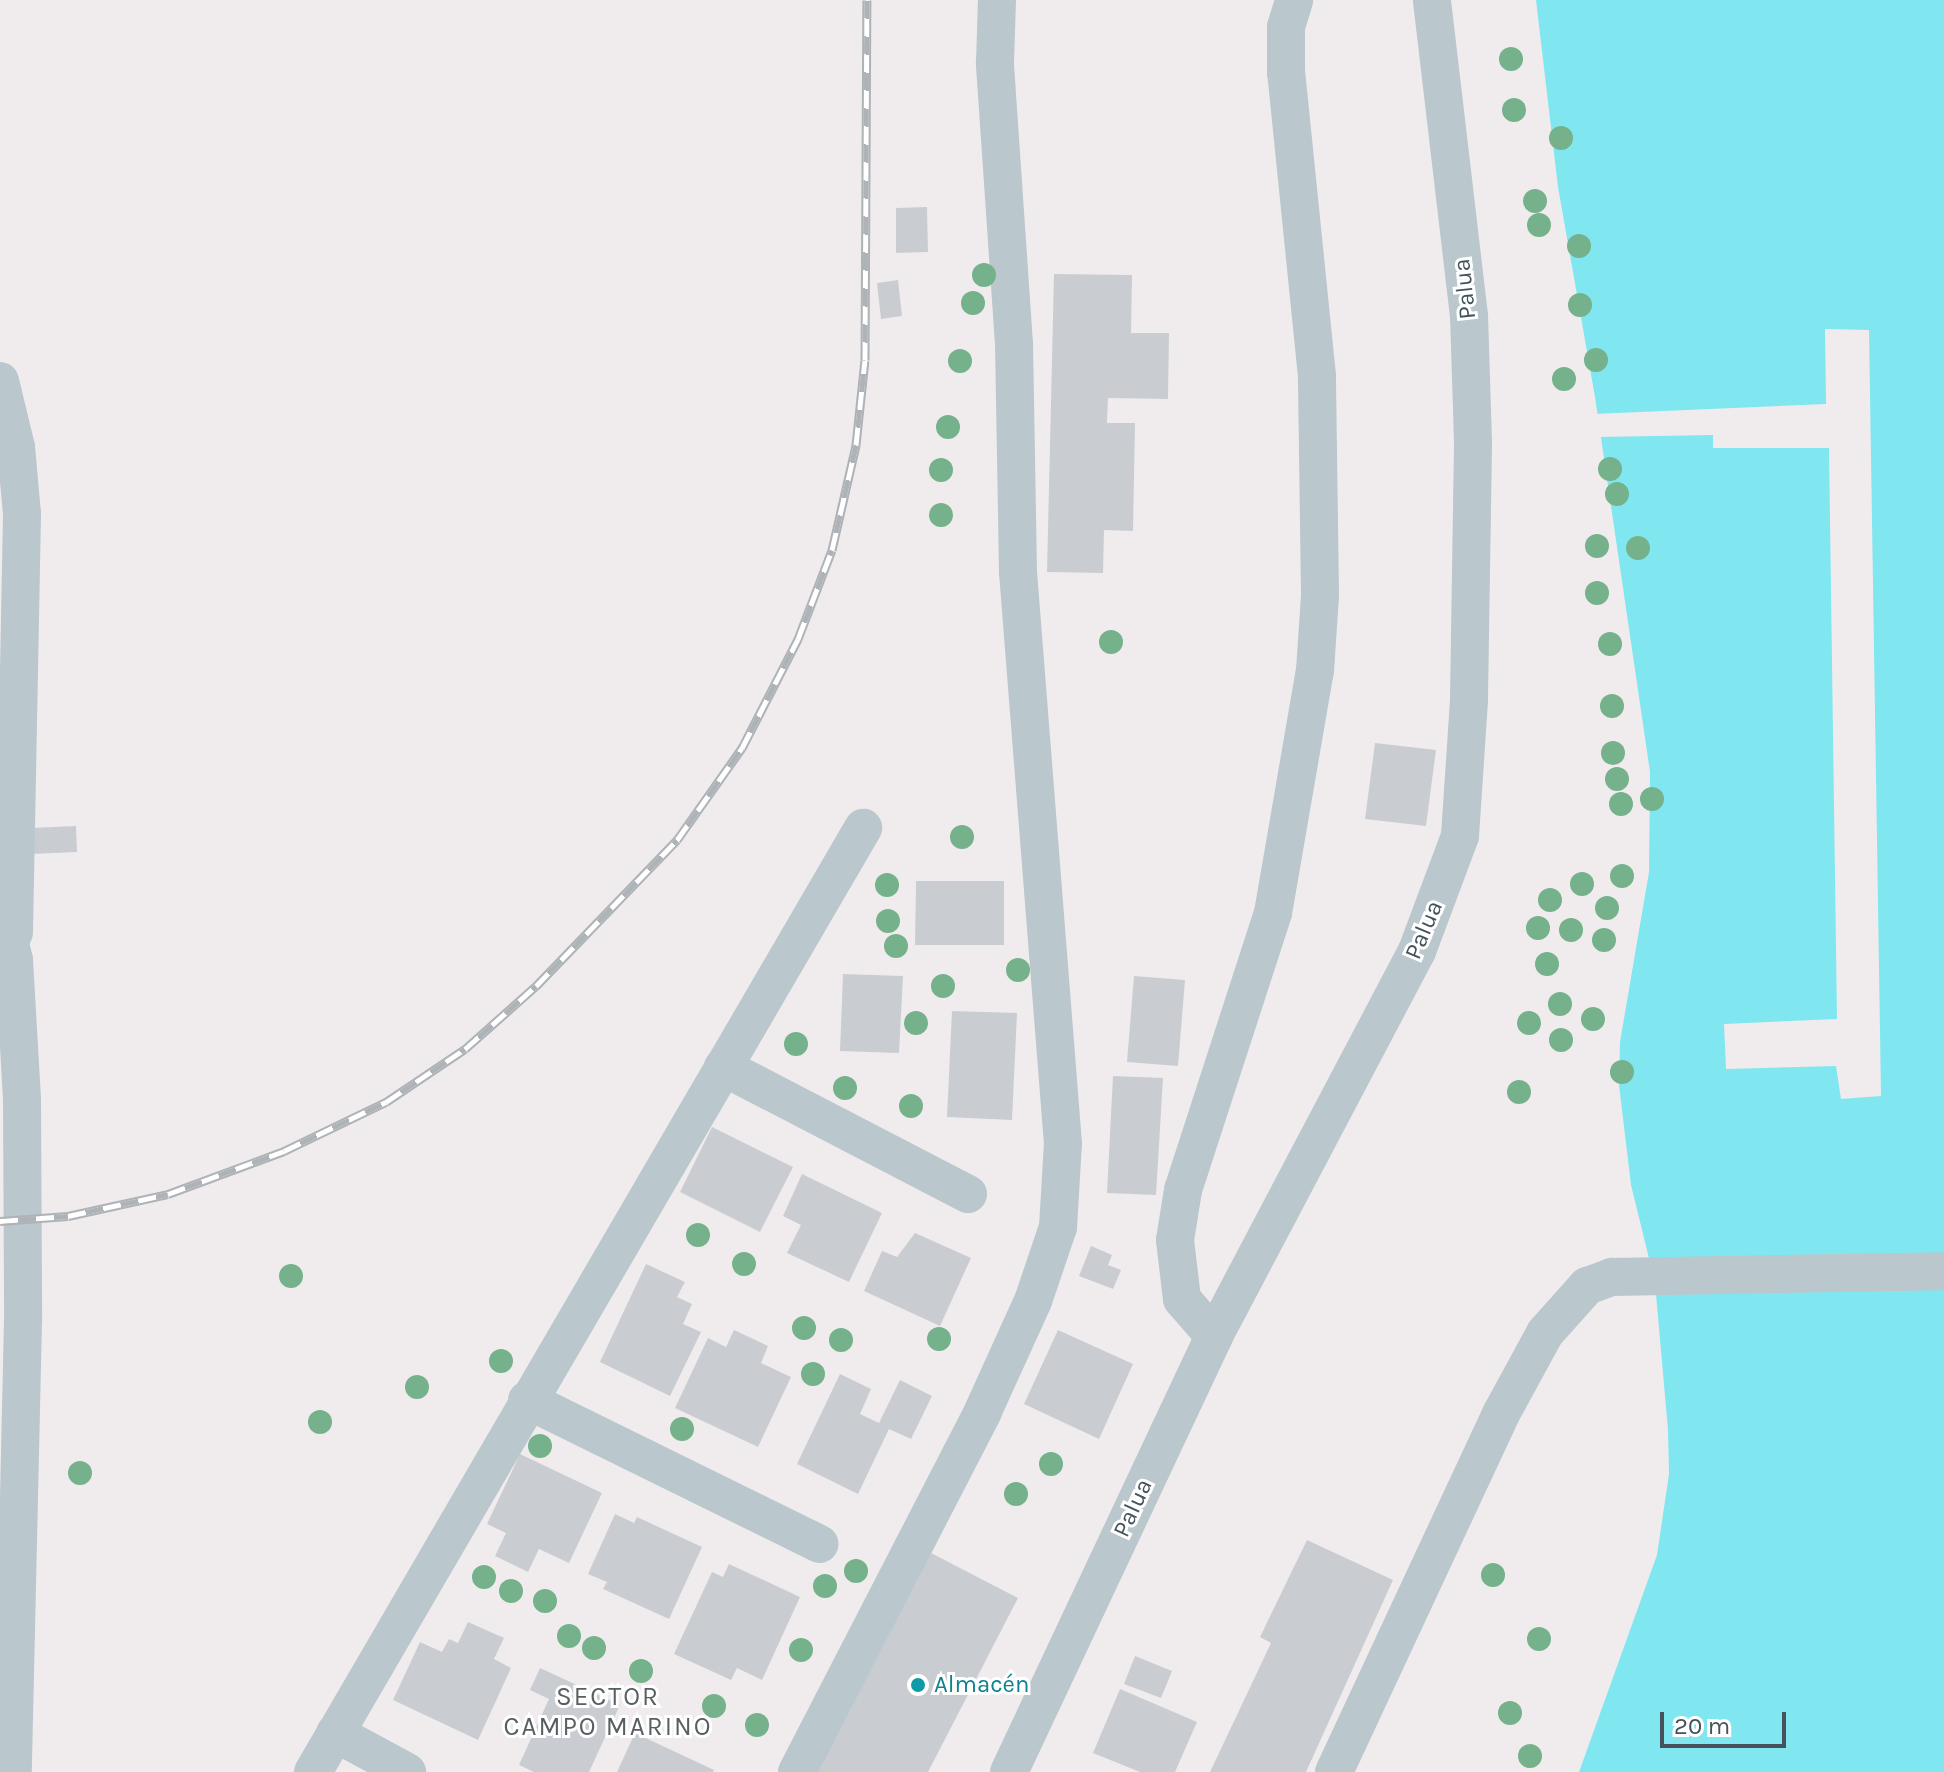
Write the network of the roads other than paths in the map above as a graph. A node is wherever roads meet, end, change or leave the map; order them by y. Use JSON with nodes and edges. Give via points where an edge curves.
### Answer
{"nodes":[{"id":1,"x":997,"y":0,"type":"edge"},
{"id":2,"x":1294,"y":0,"type":"edge"},
{"id":3,"x":1432,"y":0,"type":"edge"},
{"id":4,"x":0,"y":381,"type":"edge"},
{"id":5,"x":863,"y":828,"type":"dead end"},
{"id":6,"x":0,"y":903,"type":"edge"},
{"id":7,"x":14,"y":960,"type":"junction"},
{"id":8,"x":723,"y":1067,"type":"junction"},
{"id":9,"x":968,"y":1194,"type":"dead end"},
{"id":10,"x":1944,"y":1271,"type":"edge"},
{"id":11,"x":1214,"y":1336,"type":"junction"},
{"id":12,"x":527,"y":1400,"type":"junction"},
{"id":13,"x":820,"y":1544,"type":"dead end"},
{"id":14,"x":335,"y":1733,"type":"junction"},
{"id":15,"x":13,"y":1772,"type":"edge"},
{"id":16,"x":313,"y":1772,"type":"edge"},
{"id":17,"x":407,"y":1772,"type":"edge"},
{"id":18,"x":797,"y":1772,"type":"edge"},
{"id":19,"x":1009,"y":1772,"type":"edge"},
{"id":20,"x":1334,"y":1772,"type":"edge"}],
"edges":[{"from":1,"to":18,"type":"street","via":[[995,63],[1014,344],[1018,572],[1063,1144],[1058,1227],[1033,1301],[983,1411]]},
{"from":2,"to":11,"type":"street","via":[[1286,27],[1286,73],[1317,376],[1320,595],[1315,671],[1273,913],[1183,1190],[1175,1240],[1182,1299]]},
{"from":3,"to":11,"type":"street","name":"Palua","via":[[1469,316],[1469,699],[1460,836],[1417,951]]},
{"from":4,"to":7,"type":"street","via":[[16,447],[22,514]]},
{"from":5,"to":8,"type":"street"},
{"from":6,"to":7,"type":"street"},
{"from":7,"to":15,"type":"street","via":[[23,1321]]},
{"from":8,"to":9,"type":"street"},
{"from":8,"to":12,"type":"street"},
{"from":10,"to":20,"type":"street","via":[[1612,1277],[1587,1286],[1545,1333],[1502,1412]]},
{"from":11,"to":19,"type":"street","name":"Palua"},
{"from":12,"to":13,"type":"street"},
{"from":12,"to":14,"type":"street"},
{"from":14,"to":16,"type":"street"},
{"from":14,"to":17,"type":"street"}]}
